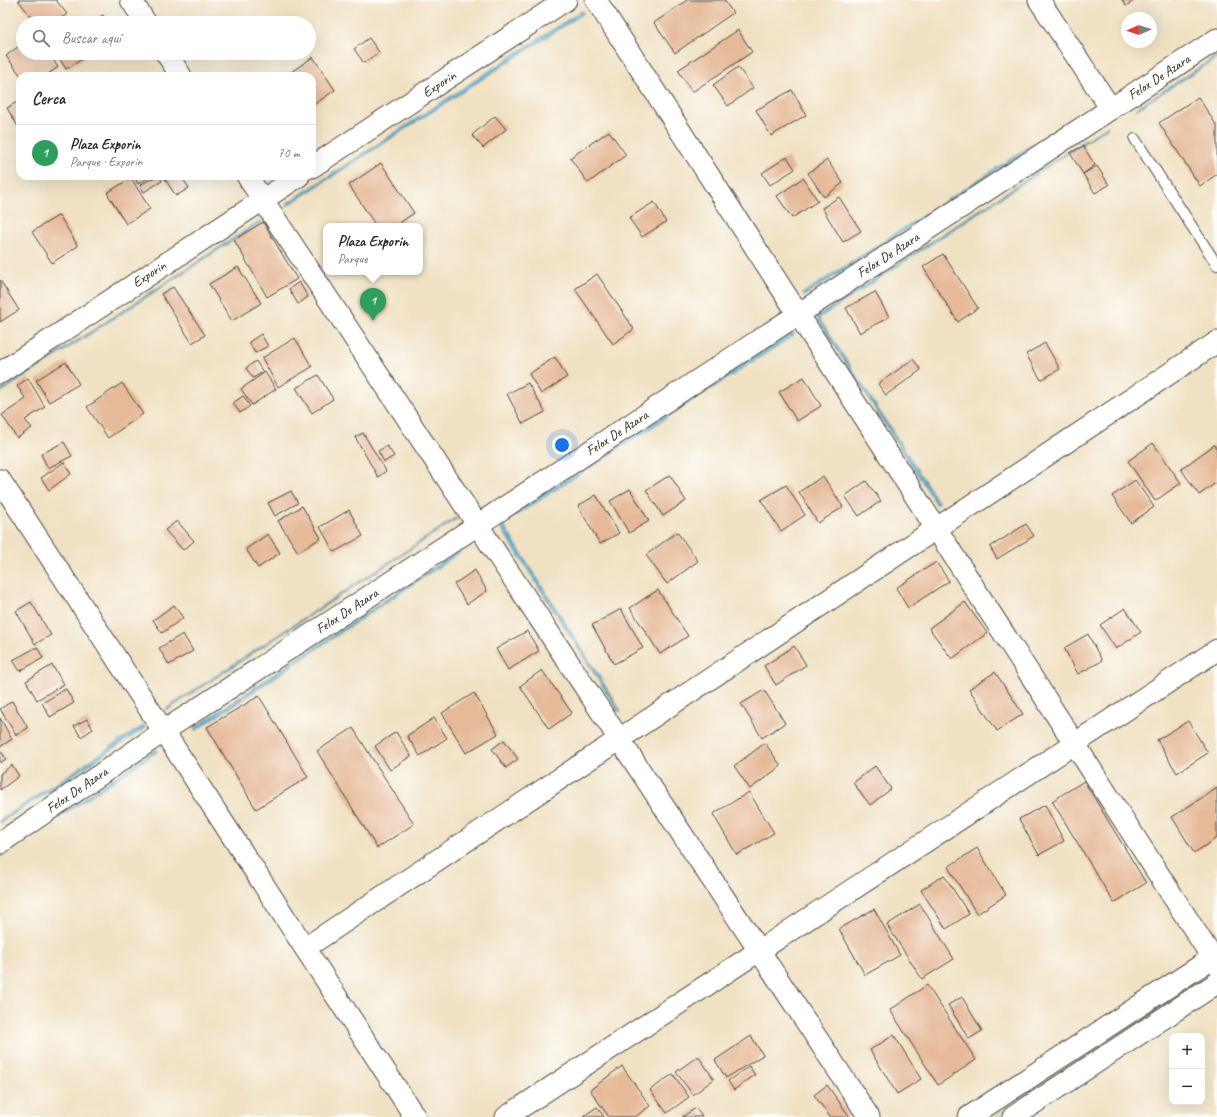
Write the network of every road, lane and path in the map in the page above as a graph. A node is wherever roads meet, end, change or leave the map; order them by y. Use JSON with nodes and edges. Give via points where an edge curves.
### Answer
{"nodes":[{"id":1,"x":131,"y":0,"type":"edge"},
{"id":2,"x":566,"y":0,"type":"edge"},
{"id":3,"x":596,"y":0,"type":"edge"},
{"id":4,"x":1039,"y":0,"type":"edge"},
{"id":5,"x":141,"y":16,"type":"edge"},
{"id":6,"x":1217,"y":39,"type":"edge"},
{"id":7,"x":171,"y":60,"type":"edge"},
{"id":8,"x":178,"y":72,"type":"edge"},
{"id":9,"x":1111,"y":109,"type":"junction"},
{"id":10,"x":1135,"y":139,"type":"dead end"},
{"id":11,"x":316,"y":164,"type":"edge"},
{"id":12,"x":250,"y":180,"type":"edge"},
{"id":13,"x":292,"y":180,"type":"edge"},
{"id":14,"x":263,"y":200,"type":"junction"},
{"id":15,"x":1217,"y":266,"type":"edge"},
{"id":16,"x":798,"y":314,"type":"junction"},
{"id":17,"x":1217,"y":342,"type":"edge"},
{"id":18,"x":0,"y":372,"type":"edge"},
{"id":19,"x":0,"y":480,"type":"edge"},
{"id":20,"x":478,"y":525,"type":"junction"},
{"id":21,"x":936,"y":529,"type":"junction"},
{"id":22,"x":1217,"y":650,"type":"edge"},
{"id":23,"x":164,"y":731,"type":"junction"},
{"id":24,"x":619,"y":739,"type":"junction"},
{"id":25,"x":1074,"y":743,"type":"junction"},
{"id":26,"x":0,"y":843,"type":"edge"},
{"id":27,"x":305,"y":948,"type":"junction"},
{"id":28,"x":759,"y":951,"type":"junction"},
{"id":29,"x":1215,"y":959,"type":"edge"},
{"id":30,"x":1217,"y":983,"type":"edge"},
{"id":31,"x":415,"y":1117,"type":"edge"},
{"id":32,"x":506,"y":1117,"type":"edge"},
{"id":33,"x":869,"y":1117,"type":"edge"},
{"id":34,"x":969,"y":1117,"type":"edge"},
{"id":35,"x":1013,"y":1117,"type":"edge"}],
"edges":[{"from":1,"to":5,"type":"street"},
{"from":2,"to":11,"type":"street","name":"Exporin"},
{"from":3,"to":16,"type":"street"},
{"from":4,"to":9,"type":"street"},
{"from":6,"to":9,"type":"street","name":"Felox De Azara"},
{"from":7,"to":8,"type":"street"},
{"from":9,"to":16,"type":"street","name":"Felox De Azara"},
{"from":10,"to":15,"type":"lane"},
{"from":12,"to":14,"type":"street"},
{"from":13,"to":14,"type":"street","name":"Exporin"},
{"from":14,"to":18,"type":"street","name":"Exporin"},
{"from":14,"to":20,"type":"street"},
{"from":16,"to":20,"type":"street","name":"Felox De Azara"},
{"from":16,"to":21,"type":"street"},
{"from":17,"to":21,"type":"street"},
{"from":19,"to":23,"type":"street"},
{"from":20,"to":23,"type":"street","name":"Felox De Azara"},
{"from":20,"to":24,"type":"street"},
{"from":21,"to":24,"type":"street"},
{"from":21,"to":25,"type":"street"},
{"from":22,"to":25,"type":"street"},
{"from":23,"to":26,"type":"street","name":"Felox De Azara"},
{"from":23,"to":27,"type":"street"},
{"from":24,"to":27,"type":"street"},
{"from":24,"to":28,"type":"street"},
{"from":25,"to":28,"type":"street"},
{"from":25,"to":29,"type":"street"},
{"from":27,"to":31,"type":"street"},
{"from":28,"to":32,"type":"street"},
{"from":28,"to":33,"type":"street"},
{"from":29,"to":34,"type":"street"},
{"from":30,"to":35,"type":"street"}]}
